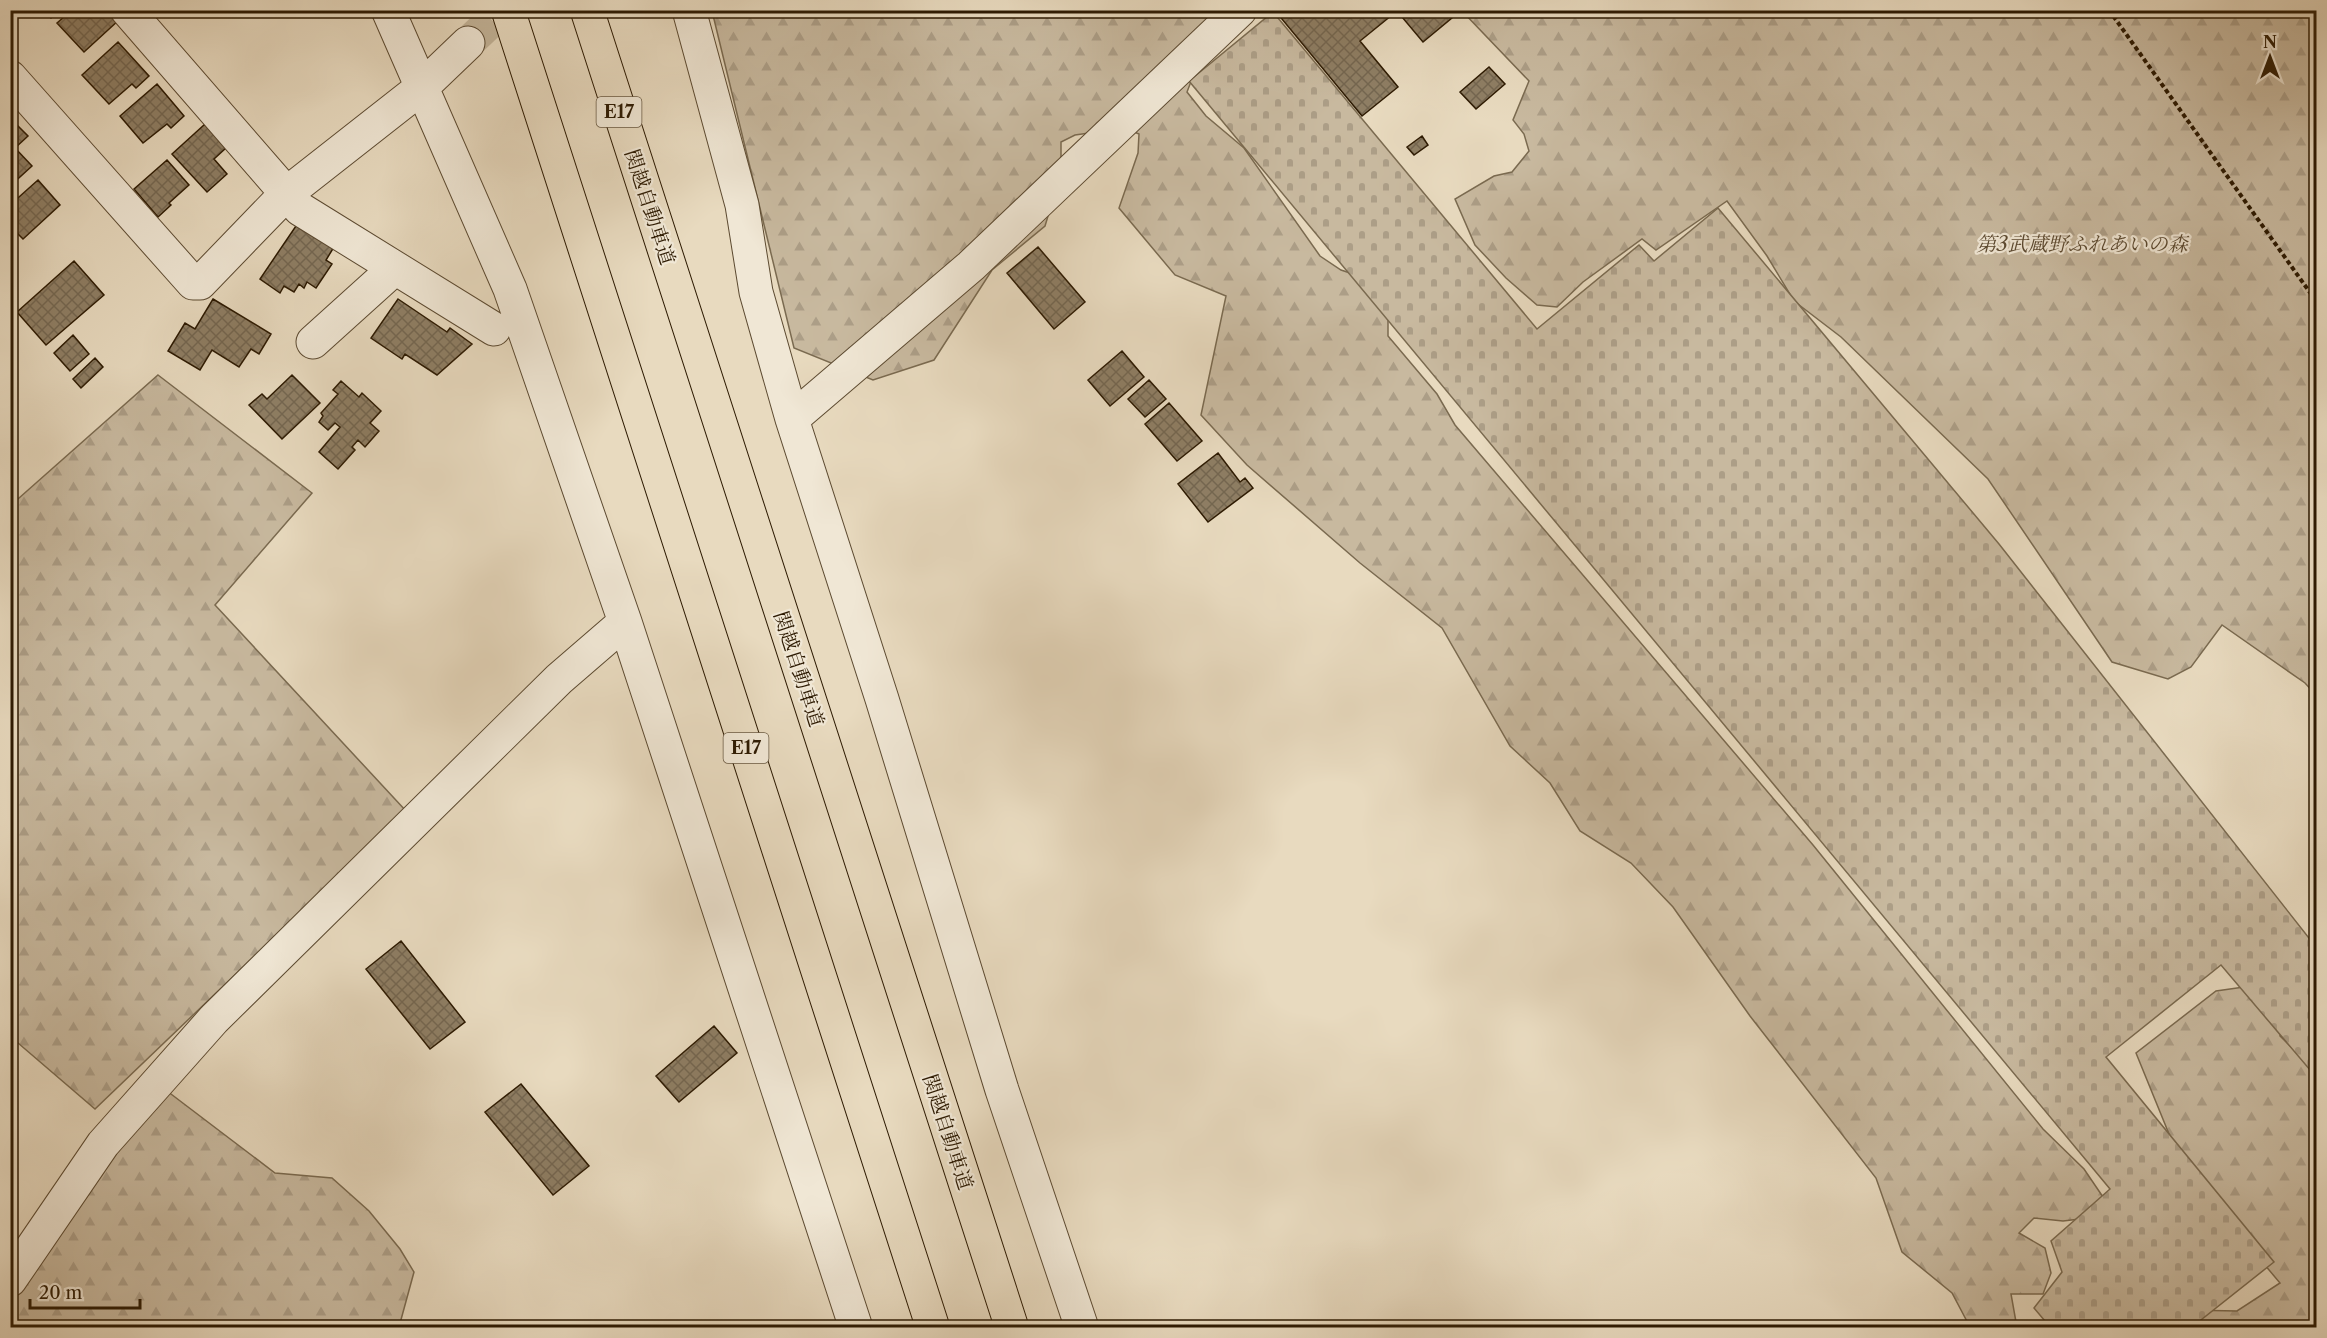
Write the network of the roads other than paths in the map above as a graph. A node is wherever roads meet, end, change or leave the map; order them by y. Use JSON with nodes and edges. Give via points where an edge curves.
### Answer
{"nodes":[{"id":1,"x":127,"y":10,"type":"edge"},
{"id":2,"x":388,"y":10,"type":"edge"},
{"id":3,"x":508,"y":10,"type":"edge"},
{"id":4,"x":586,"y":10,"type":"edge"},
{"id":5,"x":689,"y":10,"type":"edge"},
{"id":6,"x":1240,"y":10,"type":"edge"},
{"id":7,"x":468,"y":43,"type":"tunnel mouth"},
{"id":8,"x":10,"y":77,"type":"edge"},
{"id":9,"x":422,"y":88,"type":"junction"},
{"id":10,"x":286,"y":194,"type":"junction"},
{"id":11,"x":395,"y":268,"type":"junction"},
{"id":12,"x":494,"y":329,"type":"dead end"},
{"id":13,"x":313,"y":342,"type":"dead end"},
{"id":14,"x":792,"y":418,"type":"junction"},
{"id":15,"x":625,"y":622,"type":"junction"},
{"id":16,"x":10,"y":1280,"type":"edge"},
{"id":17,"x":856,"y":1328,"type":"edge"},
{"id":18,"x":933,"y":1328,"type":"edge"},
{"id":19,"x":1012,"y":1328,"type":"edge"},
{"id":20,"x":1082,"y":1328,"type":"edge"}],
"edges":[{"from":1,"to":10,"type":"street"},
{"from":2,"to":9,"type":"street"},
{"from":3,"to":18,"type":"highway","number":"E17"},
{"from":4,"to":19,"type":"highway","name":"関越自動車道","number":"E17"},
{"from":5,"to":14,"type":"street","via":[[742,205],[756,292]]},
{"from":6,"to":14,"type":"street","via":[[971,266]]},
{"from":7,"to":9,"type":"street"},
{"from":8,"to":10,"type":"street","via":[[193,283],[200,283]]},
{"from":9,"to":10,"type":"street"},
{"from":9,"to":15,"type":"street","via":[[510,289]]},
{"from":10,"to":11,"type":"street","via":[[300,209]]},
{"from":11,"to":12,"type":"street"},
{"from":11,"to":13,"type":"street"},
{"from":14,"to":20,"type":"street","via":[[1002,1090]]},
{"from":15,"to":16,"type":"street","via":[[559,679],[214,1019],[103,1144]]},
{"from":15,"to":17,"type":"street"}]}
